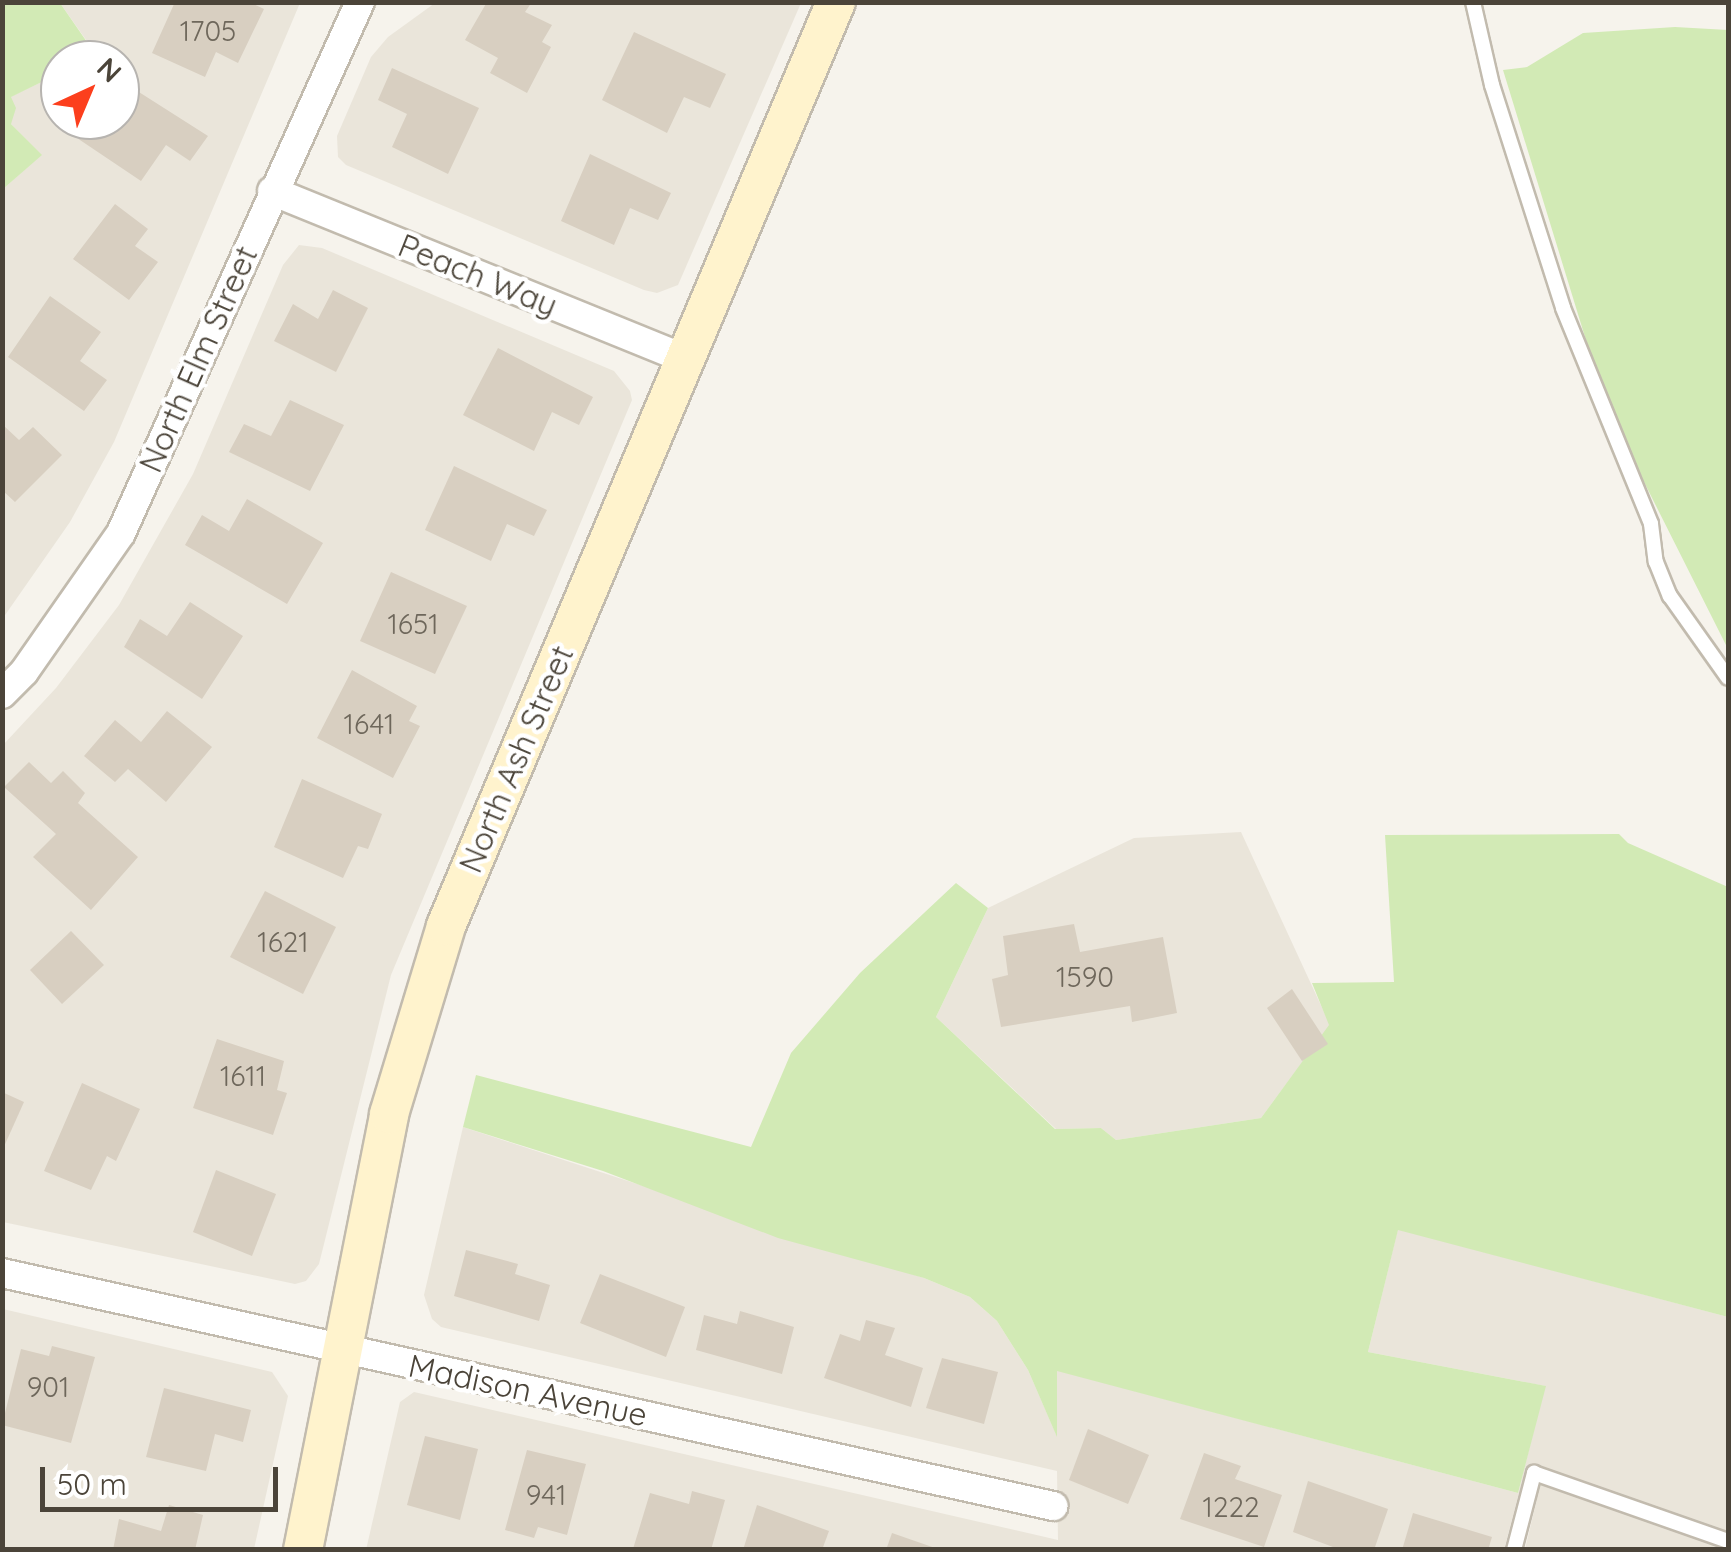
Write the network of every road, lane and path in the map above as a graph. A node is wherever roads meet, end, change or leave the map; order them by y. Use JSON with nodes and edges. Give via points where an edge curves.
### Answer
{"nodes":[{"id":1,"x":360,"y":2,"type":"edge"},
{"id":2,"x":836,"y":2,"type":"edge"},
{"id":3,"x":1473,"y":2,"type":"edge"},
{"id":4,"x":272,"y":192,"type":"junction"},
{"id":5,"x":684,"y":358,"type":"junction"},
{"id":6,"x":1728,"y":678,"type":"edge"},
{"id":7,"x":2,"y":694,"type":"edge"},
{"id":8,"x":2,"y":1273,"type":"edge"},
{"id":9,"x":346,"y":1350,"type":"junction"},
{"id":10,"x":1053,"y":1506,"type":"dead end"},
{"id":11,"x":1728,"y":1541,"type":"edge"},
{"id":12,"x":303,"y":1550,"type":"edge"},
{"id":13,"x":1514,"y":1550,"type":"edge"}],
"edges":[{"from":1,"to":4,"type":"street","name":"North Elm Street"},
{"from":2,"to":5,"type":"main road","name":"North Ash Street"},
{"from":3,"to":6,"type":"lane","via":[[1492,86],[1563,308],[1651,524],[1656,562],[1670,596]]},
{"from":4,"to":5,"type":"street","name":"Peach Way"},
{"from":4,"to":7,"type":"street","name":"North Elm Street","via":[[121,533]]},
{"from":5,"to":9,"type":"main road","name":"North Ash Street","via":[[446,926],[390,1114]]},
{"from":8,"to":9,"type":"street","name":"Madison Avenue"},
{"from":9,"to":10,"type":"street","name":"Madison Avenue"},
{"from":9,"to":12,"type":"main road","name":"North Ash Street"},
{"from":11,"to":13,"type":"lane","via":[[1534,1473]]}]}
